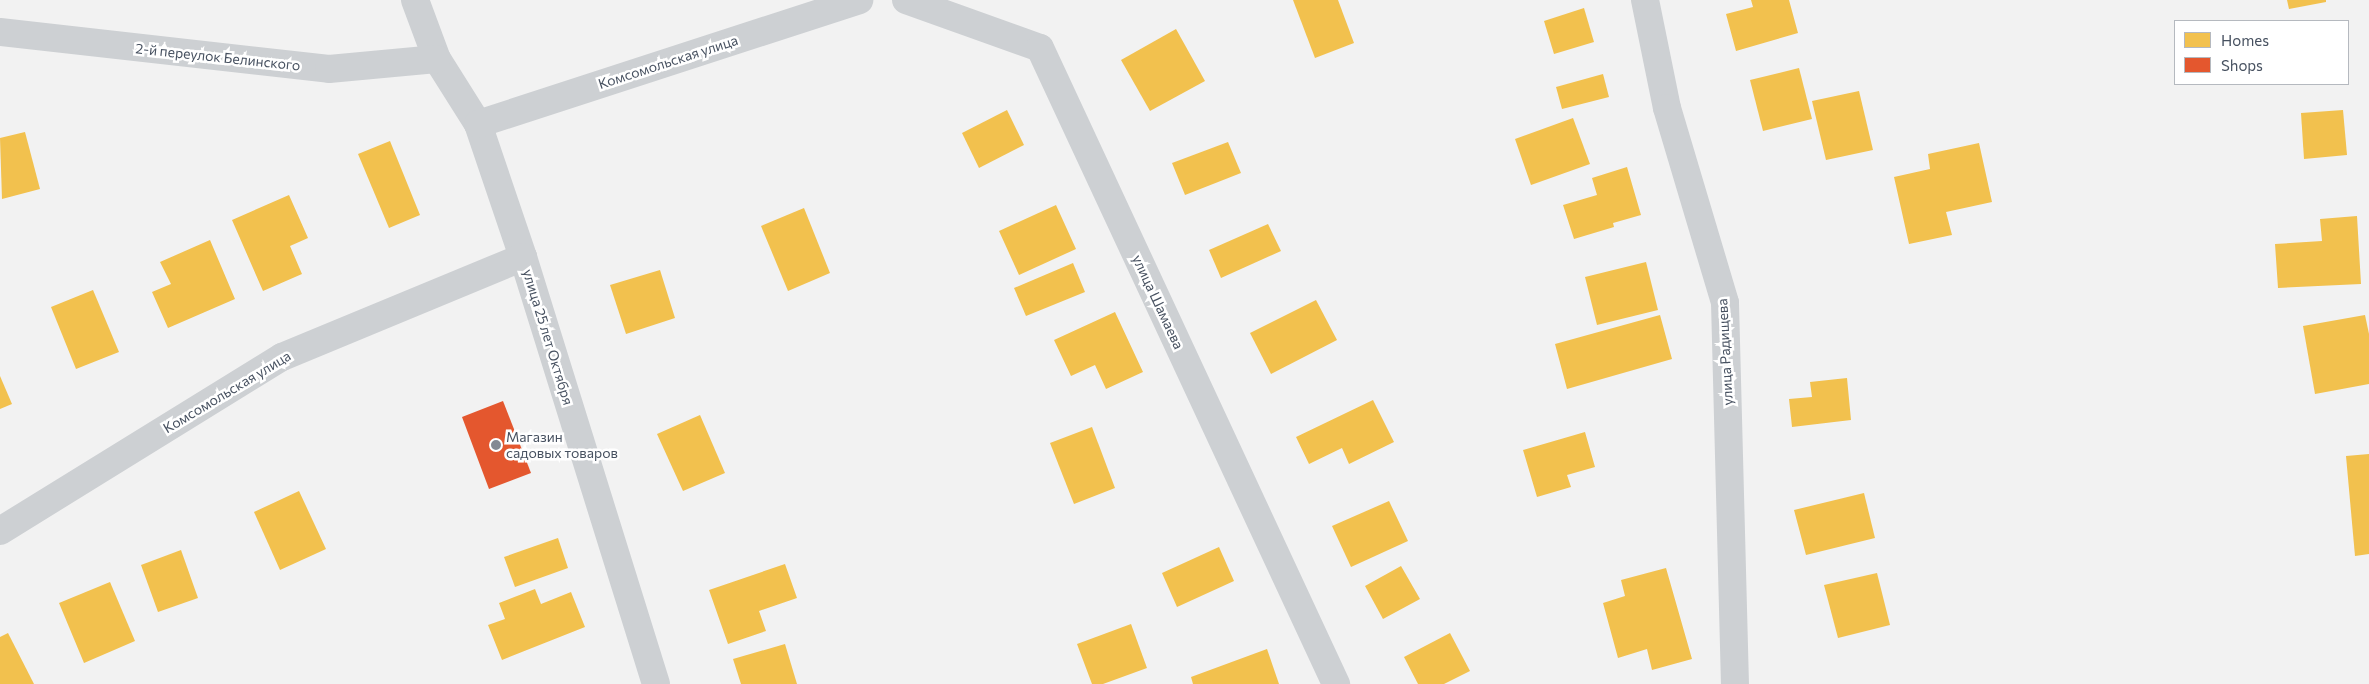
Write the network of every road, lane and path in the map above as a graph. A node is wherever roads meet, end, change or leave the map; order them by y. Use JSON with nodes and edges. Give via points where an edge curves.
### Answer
{"nodes":[{"id":1,"x":415,"y":0,"type":"edge"},
{"id":2,"x":859,"y":0,"type":"edge"},
{"id":3,"x":906,"y":0,"type":"edge"},
{"id":4,"x":1644,"y":0,"type":"edge"},
{"id":5,"x":0,"y":32,"type":"edge"},
{"id":6,"x":437,"y":59,"type":"junction"},
{"id":7,"x":478,"y":124,"type":"junction"},
{"id":8,"x":524,"y":258,"type":"junction"},
{"id":9,"x":0,"y":531,"type":"edge"},
{"id":10,"x":656,"y":684,"type":"edge"},
{"id":11,"x":1336,"y":684,"type":"edge"},
{"id":12,"x":1735,"y":684,"type":"edge"}],
"edges":[{"from":1,"to":6,"type":"street","name":"улица 25 лет Октября"},
{"from":2,"to":7,"type":"street","name":"Комсомольская улица"},
{"from":3,"to":11,"type":"street","name":"улица Шамаева","via":[[1040,48]]},
{"from":4,"to":12,"type":"street","name":"улица Радищева","via":[[1667,108],[1725,303]]},
{"from":5,"to":6,"type":"street","name":"2-й переулок Белинского","via":[[329,69]]},
{"from":6,"to":7,"type":"street","name":"улица 25 лет Октября"},
{"from":7,"to":8,"type":"street","name":"улица 25 лет Октября"},
{"from":8,"to":9,"type":"street","name":"Комсомольская улица","via":[[282,357]]},
{"from":8,"to":10,"type":"street","name":"улица 25 лет Октября"}]}
